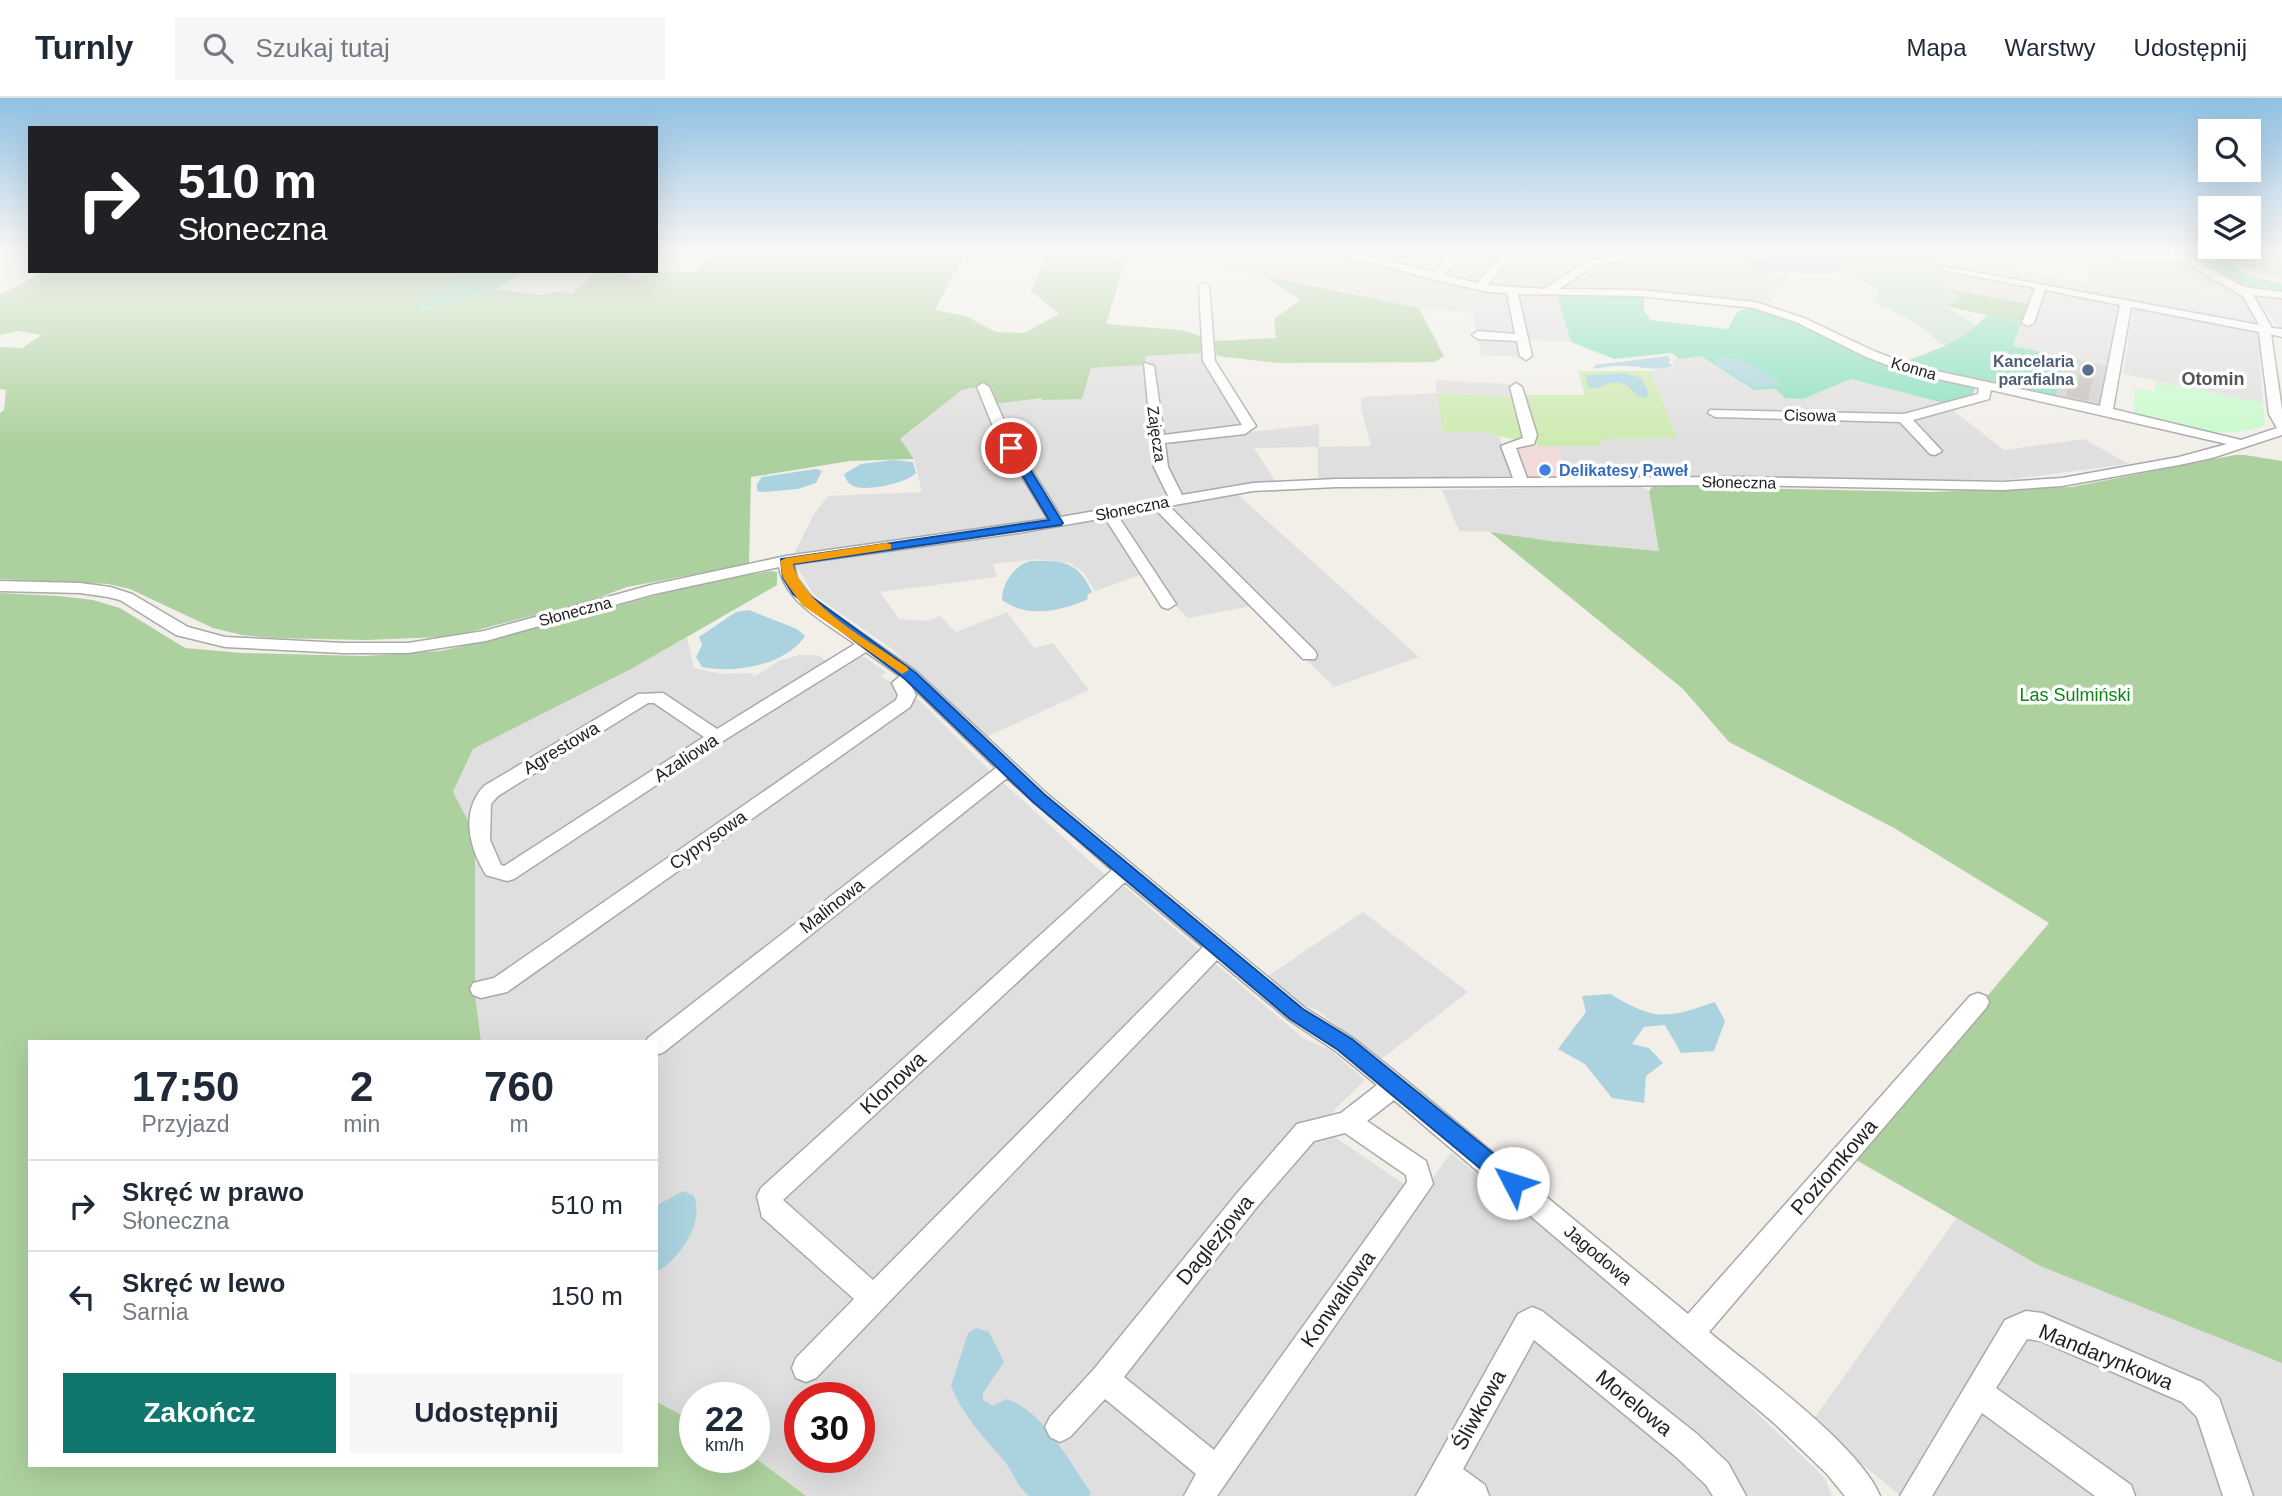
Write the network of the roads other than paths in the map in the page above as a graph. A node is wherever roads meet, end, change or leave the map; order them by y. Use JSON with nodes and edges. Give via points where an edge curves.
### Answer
{"nodes":[{"id":1,"x":1206,"y":314,"type":"edge"},
{"id":2,"x":1517,"y":314,"type":"edge"},
{"id":3,"x":1783,"y":314,"type":"edge"},
{"id":4,"x":2031,"y":314,"type":"edge"},
{"id":5,"x":2124,"y":314,"type":"edge"},
{"id":6,"x":2184,"y":314,"type":"edge"},
{"id":7,"x":2260,"y":314,"type":"edge"},
{"id":8,"x":2028,"y":323,"type":"dead end"},
{"id":9,"x":2266,"y":330,"type":"junction"},
{"id":10,"x":2282,"y":333,"type":"edge"},
{"id":11,"x":1478,"y":335,"type":"dead end"},
{"id":12,"x":1522,"y":338,"type":"junction"},
{"id":13,"x":1526,"y":356,"type":"dead end"},
{"id":14,"x":1148,"y":366,"type":"dead end"},
{"id":15,"x":1986,"y":386,"type":"junction"},
{"id":16,"x":983,"y":387,"type":"dead end"},
{"id":17,"x":1516,"y":387,"type":"dead end"},
{"id":18,"x":2106,"y":411,"type":"junction"},
{"id":19,"x":1715,"y":413,"type":"dead end"},
{"id":20,"x":1904,"y":418,"type":"junction"},
{"id":21,"x":2282,"y":428,"type":"edge"},
{"id":22,"x":1158,"y":440,"type":"junction"},
{"id":23,"x":2240,"y":444,"type":"junction"},
{"id":24,"x":1935,"y":451,"type":"dead end"},
{"id":25,"x":1522,"y":482,"type":"junction"},
{"id":26,"x":1177,"y":499,"type":"junction"},
{"id":27,"x":1157,"y":503,"type":"junction"},
{"id":28,"x":1108,"y":512,"type":"junction"},
{"id":29,"x":1056,"y":523,"type":"junction"},
{"id":30,"x":786,"y":561,"type":"junction"},
{"id":31,"x":0,"y":586,"type":"edge"},
{"id":32,"x":1168,"y":604,"type":"dead end"},
{"id":33,"x":866,"y":645,"type":"junction"},
{"id":34,"x":1309,"y":654,"type":"dead end"},
{"id":35,"x":911,"y":676,"type":"junction"},
{"id":36,"x":717,"y":737,"type":"junction"},
{"id":37,"x":1008,"y":769,"type":"junction"},
{"id":38,"x":1128,"y":871,"type":"junction"},
{"id":39,"x":507,"y":874,"type":"joint"},
{"id":40,"x":1218,"y":948,"type":"junction"},
{"id":41,"x":481,"y":989,"type":"dead end"},
{"id":42,"x":1978,"y":1002,"type":"dead end"},
{"id":43,"x":658,"y":1043,"type":"edge"},
{"id":44,"x":1395,"y":1084,"type":"junction"},
{"id":45,"x":1348,"y":1122,"type":"junction"},
{"id":46,"x":874,"y":1299,"type":"junction"},
{"id":47,"x":1528,"y":1324,"type":"joint"},
{"id":48,"x":1690,"y":1333,"type":"junction"},
{"id":49,"x":806,"y":1368,"type":"dead end"},
{"id":50,"x":1104,"y":1379,"type":"junction"},
{"id":51,"x":1978,"y":1392,"type":"junction"},
{"id":52,"x":1059,"y":1427,"type":"dead end"},
{"id":53,"x":1217,"y":1472,"type":"junction"},
{"id":54,"x":1437,"y":1485,"type":"edge"},
{"id":55,"x":1199,"y":1496,"type":"edge"},
{"id":56,"x":1474,"y":1496,"type":"edge"},
{"id":57,"x":1731,"y":1496,"type":"edge"},
{"id":58,"x":1865,"y":1496,"type":"edge"},
{"id":59,"x":1915,"y":1496,"type":"edge"},
{"id":60,"x":2120,"y":1496,"type":"edge"},
{"id":61,"x":2238,"y":1496,"type":"edge"}],
"edges":[{"from":1,"to":22,"type":"street","via":[[1209,361],[1249,426]]},
{"from":2,"to":12,"type":"street"},
{"from":3,"to":15,"type":"street","name":"Konna","via":[[1904,367]]},
{"from":4,"to":8,"type":"street"},
{"from":5,"to":18,"type":"street"},
{"from":6,"to":9,"type":"street"},
{"from":7,"to":9,"type":"street"},
{"from":9,"to":10,"type":"street"},
{"from":9,"to":21,"type":"street","via":[[2276,414]]},
{"from":11,"to":12,"type":"street"},
{"from":12,"to":13,"type":"street"},
{"from":14,"to":22,"type":"street","name":"Zajęcza"},
{"from":15,"to":18,"type":"street","name":"Konna"},
{"from":15,"to":20,"type":"street","name":"Cisowa","via":[[1984,396]]},
{"from":16,"to":29,"type":"street","via":[[1004,436]]},
{"from":17,"to":25,"type":"street","via":[[1530,435],[1529,441],[1508,446]]},
{"from":18,"to":23,"type":"street","name":"Konna"},
{"from":19,"to":20,"type":"street","name":"Cisowa"},
{"from":20,"to":24,"type":"street"},
{"from":21,"to":23,"type":"street","name":"Słoneczna"},
{"from":22,"to":26,"type":"street","name":"Zajęcza","via":[[1161,467]]},
{"from":23,"to":25,"type":"street","name":"Słoneczna","via":[[2207,455],[2097,476],[2003,486]]},
{"from":25,"to":26,"type":"street","name":"Słoneczna","via":[[1283,484]]},
{"from":26,"to":27,"type":"street","name":"Słoneczna"},
{"from":27,"to":28,"type":"street","name":"Słoneczna"},
{"from":27,"to":34,"type":"street"},
{"from":28,"to":29,"type":"street","name":"Słoneczna"},
{"from":28,"to":32,"type":"street"},
{"from":29,"to":30,"type":"street","name":"Słoneczna"},
{"from":30,"to":31,"type":"street","name":"Słoneczna","via":[[651,590],[456,642],[408,648],[215,641],[181,631],[110,592]]},
{"from":30,"to":33,"type":"street","name":"Jagodowa","via":[[789,578],[807,602]]},
{"from":33,"to":35,"type":"street","name":"Jagodowa"},
{"from":33,"to":36,"type":"street","name":"Azaliowa"},
{"from":35,"to":37,"type":"street","name":"Jagodowa"},
{"from":35,"to":41,"type":"street","name":"Cyprysowa","via":[[901,682],[907,695],[904,703],[499,986]]},
{"from":36,"to":39,"type":"street","name":"Azaliowa"},
{"from":36,"to":39,"type":"street","name":"Agrestowa","via":[[657,697],[644,698],[491,790],[481,802],[480,840],[494,870]]},
{"from":37,"to":38,"type":"street","name":"Jagodowa"},
{"from":37,"to":43,"type":"street","name":"Malinowa"},
{"from":38,"to":40,"type":"street","name":"Jagodowa"},
{"from":38,"to":46,"type":"street","name":"Klonowa","via":[[770,1196],[771,1209]]},
{"from":40,"to":44,"type":"street","name":"Jagodowa","via":[[1297,1014]]},
{"from":40,"to":46,"type":"street"},
{"from":42,"to":48,"type":"street","name":"Poziomkowa"},
{"from":44,"to":45,"type":"street","name":"Daglezjowa"},
{"from":44,"to":48,"type":"street","name":"Jagodowa"},
{"from":45,"to":50,"type":"street","name":"Daglezjowa","via":[[1306,1132]]},
{"from":45,"to":53,"type":"street","name":"Konwaliowa","via":[[1417,1169],[1420,1184]]},
{"from":46,"to":49,"type":"street"},
{"from":47,"to":54,"type":"street","name":"Śliwkowa"},
{"from":47,"to":57,"type":"street","name":"Morelowa","via":[[1537,1323],[1686,1446],[1717,1474]]},
{"from":48,"to":58,"type":"street","name":"Jagodowa","via":[[1838,1462]]},
{"from":50,"to":52,"type":"street","name":"Daglezjowa"},
{"from":50,"to":53,"type":"street"},
{"from":51,"to":59,"type":"street","name":"Mandarynkowa"},
{"from":51,"to":60,"type":"street"},
{"from":51,"to":61,"type":"street","name":"Mandarynkowa","via":[[2015,1330],[2026,1325],[2042,1327],[2192,1392],[2209,1408]]},
{"from":53,"to":55,"type":"street","name":"Konwaliowa"},
{"from":54,"to":56,"type":"street"}]}
